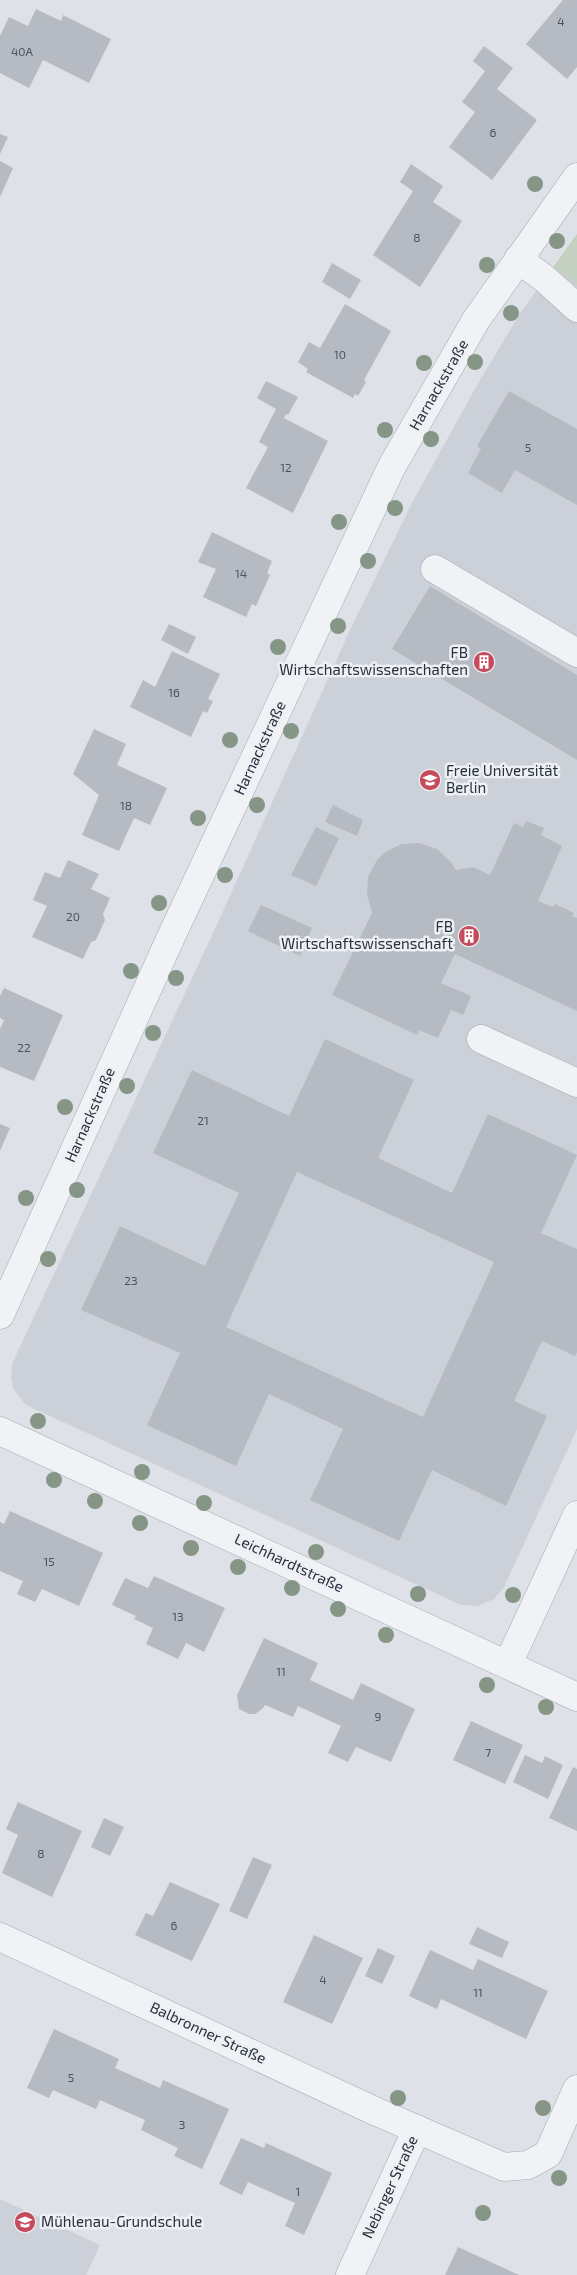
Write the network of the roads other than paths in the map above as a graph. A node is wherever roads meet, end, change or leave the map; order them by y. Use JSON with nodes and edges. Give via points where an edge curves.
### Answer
{"nodes":[{"id":1,"x":577,"y":177,"type":"edge"},
{"id":2,"x":518,"y":260,"type":"junction"},
{"id":3,"x":577,"y":308,"type":"edge"},
{"id":4,"x":435,"y":569,"type":"dead end"},
{"id":5,"x":577,"y":653,"type":"edge"},
{"id":6,"x":480,"y":1039,"type":"dead end"},
{"id":7,"x":577,"y":1083,"type":"edge"},
{"id":8,"x":0,"y":1315,"type":"edge"},
{"id":9,"x":0,"y":1431,"type":"edge"},
{"id":10,"x":577,"y":1515,"type":"edge"},
{"id":11,"x":508,"y":1664,"type":"junction"},
{"id":12,"x":577,"y":1697,"type":"edge"},
{"id":13,"x":0,"y":1936,"type":"edge"},
{"id":14,"x":577,"y":2089,"type":"edge"},
{"id":15,"x":416,"y":2129,"type":"junction"},
{"id":16,"x":350,"y":2275,"type":"edge"}],
"edges":[{"from":1,"to":2,"type":"street","name":"Harnackstraße"},
{"from":2,"to":3,"type":"street"},
{"from":2,"to":8,"type":"street","name":"Harnackstraße","via":[[476,320],[391,468]]},
{"from":4,"to":5,"type":"street"},
{"from":6,"to":7,"type":"street"},
{"from":9,"to":11,"type":"street","name":"Leichhardtstraße"},
{"from":10,"to":11,"type":"street"},
{"from":11,"to":12,"type":"street","name":"Leichhardtstraße"},
{"from":13,"to":15,"type":"street","name":"Balbronner Straße"},
{"from":14,"to":15,"type":"street","name":"Nebinger Straße","via":[[548,2154],[528,2165],[504,2167]]},
{"from":15,"to":16,"type":"street","name":"Nebinger Straße"}]}
